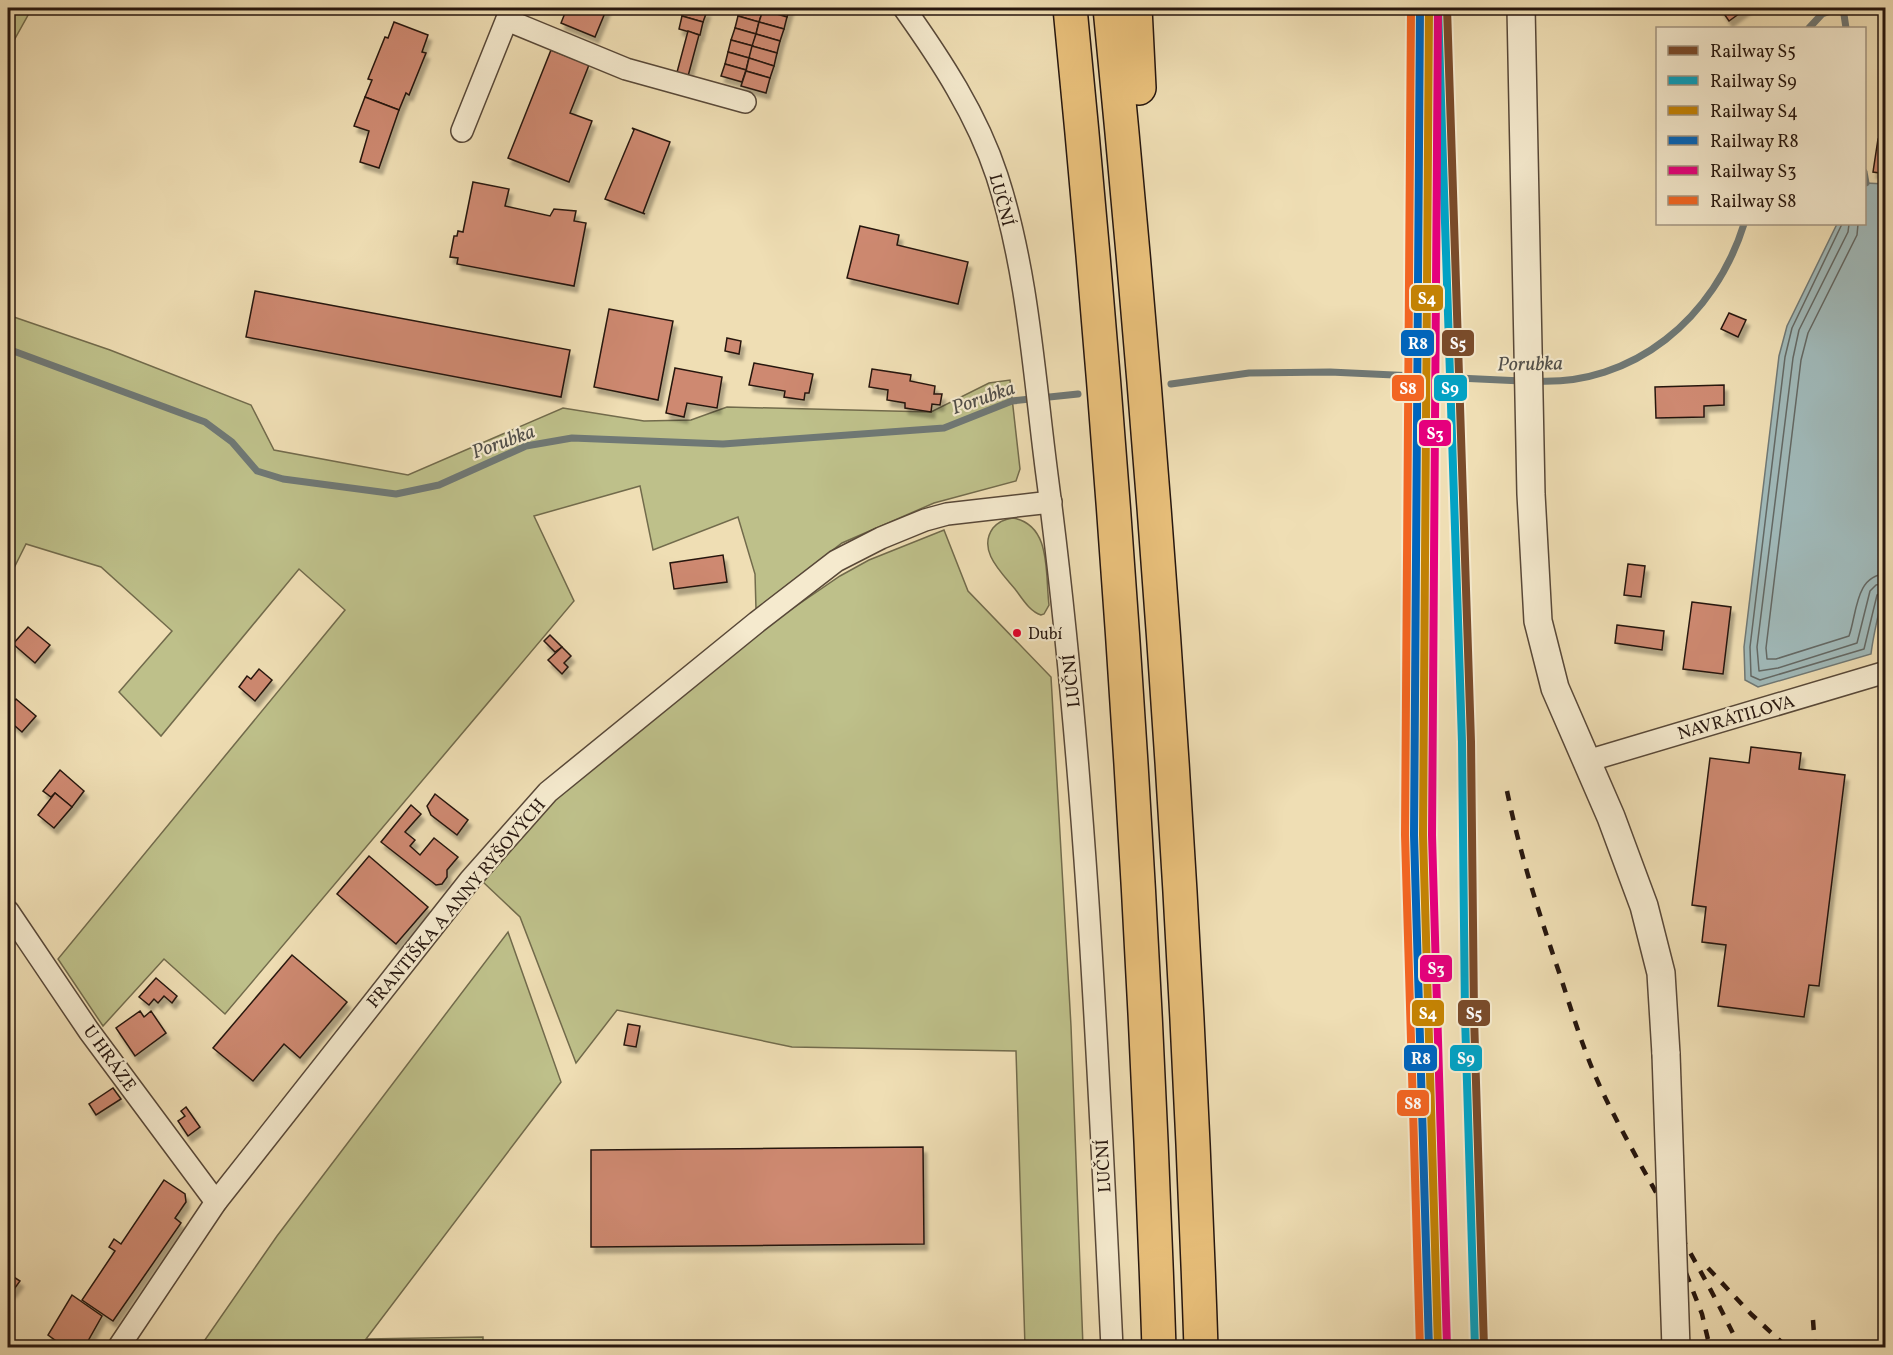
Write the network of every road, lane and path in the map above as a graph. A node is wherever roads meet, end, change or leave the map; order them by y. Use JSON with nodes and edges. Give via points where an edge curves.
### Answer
{"nodes":[{"id":1,"x":904,"y":8,"type":"edge"},
{"id":2,"x":1046,"y":8,"type":"edge"},
{"id":3,"x":1070,"y":8,"type":"edge"},
{"id":4,"x":1110,"y":8,"type":"edge"},
{"id":5,"x":1135,"y":8,"type":"edge"},
{"id":6,"x":1521,"y":8,"type":"edge"},
{"id":7,"x":510,"y":14,"type":"edge"},
{"id":8,"x":745,"y":102,"type":"dead end"},
{"id":9,"x":462,"y":131,"type":"dead end"},
{"id":10,"x":1138,"y":318,"type":"junction"},
{"id":11,"x":1098,"y":321,"type":"junction"},
{"id":12,"x":1051,"y":502,"type":"junction"},
{"id":13,"x":1886,"y":672,"type":"edge"},
{"id":14,"x":1587,"y":761,"type":"junction"},
{"id":15,"x":8,"y":911,"type":"edge"},
{"id":16,"x":216,"y":1202,"type":"junction"},
{"id":17,"x":118,"y":1347,"type":"edge"},
{"id":18,"x":1112,"y":1347,"type":"edge"},
{"id":19,"x":1159,"y":1347,"type":"edge"},
{"id":20,"x":1201,"y":1347,"type":"edge"},
{"id":21,"x":1676,"y":1347,"type":"edge"}],
"edges":[{"from":1,"to":12,"type":"street","name":"LUČNÍ","via":[[967,104],[997,176],[1016,254]]},
{"from":2,"to":11,"type":"highway","via":[[1072,239]]},
{"from":3,"to":11,"type":"highway"},
{"from":4,"to":10,"type":"highway"},
{"from":5,"to":10,"type":"highway","via":[[1142,152]]},
{"from":6,"to":14,"type":"street","via":[[1539,621],[1555,688]]},
{"from":7,"to":8,"type":"street","via":[[626,69]]},
{"from":7,"to":9,"type":"street"},
{"from":10,"to":20,"type":"highway","via":[[1193,1114]]},
{"from":11,"to":19,"type":"highway","via":[[1112,458],[1149,1070]]},
{"from":12,"to":16,"type":"street","name":"FRANTIŠKA A ANNY RYŠOVÝCH","via":[[925,520],[836,561],[548,792],[470,880]]},
{"from":12,"to":18,"type":"street","name":"LUČNÍ","via":[[1076,736],[1100,1084]]},
{"from":13,"to":14,"type":"street","name":"NAVRÁTILOVA"},
{"from":14,"to":21,"type":"street","bridge":true,"via":[[1644,906],[1661,973]]},
{"from":15,"to":16,"type":"street","name":"U HRÁZE","via":[[89,1031]]},
{"from":16,"to":17,"type":"street","name":"FRANTIŠKA A ANNY RYŠOVÝCH"}]}
